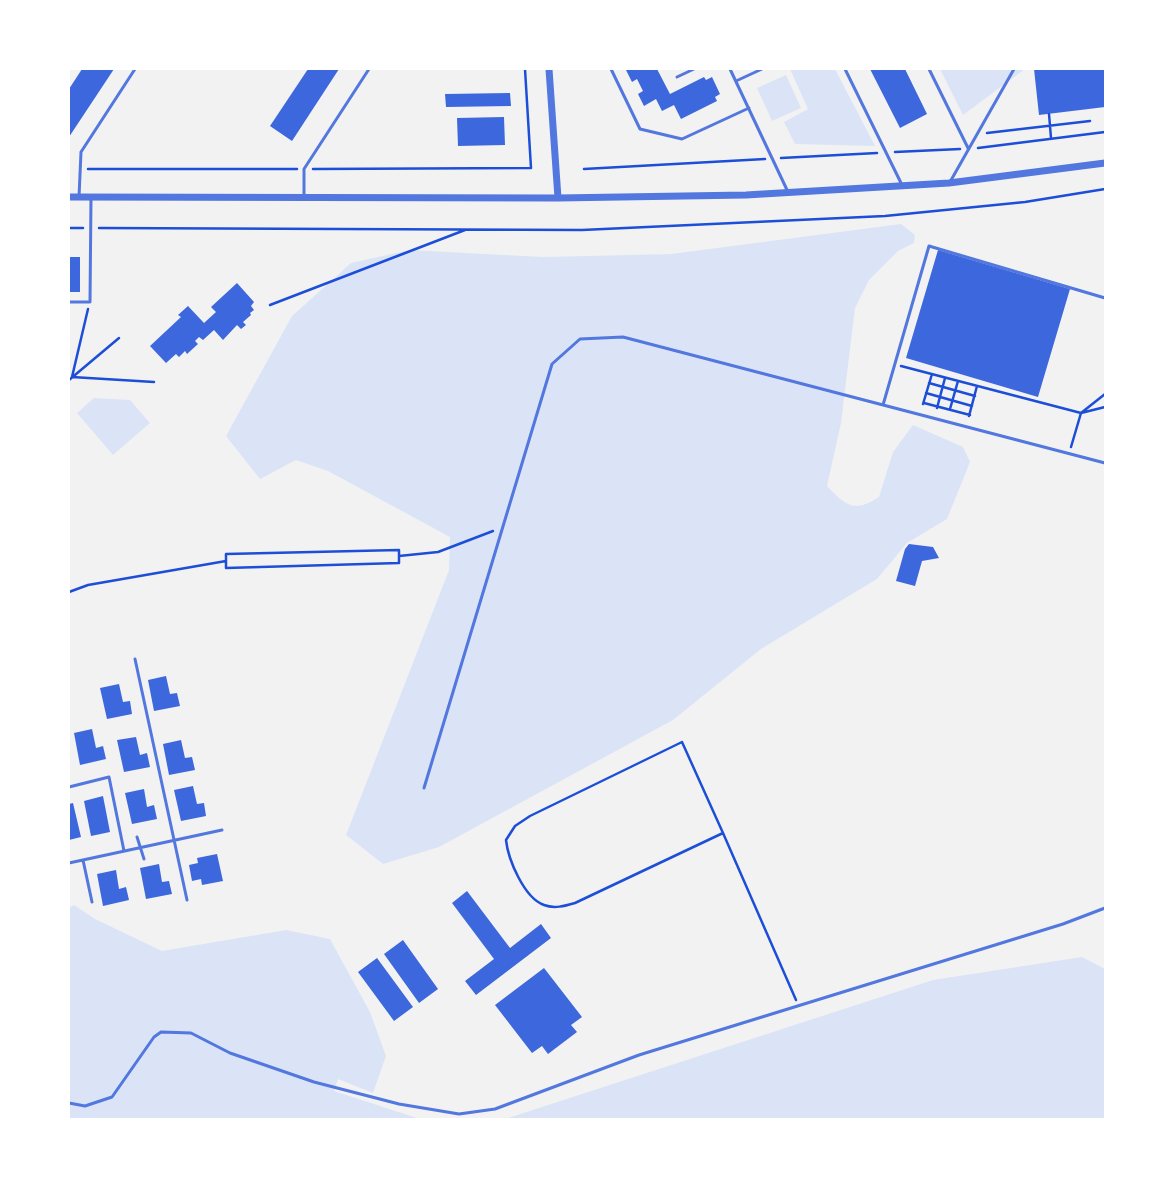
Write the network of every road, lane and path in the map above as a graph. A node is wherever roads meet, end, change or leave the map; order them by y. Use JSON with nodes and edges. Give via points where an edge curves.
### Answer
{"nodes":[{"id":1,"x":135,"y":69,"type":"edge"},
{"id":2,"x":369,"y":69,"type":"edge"},
{"id":3,"x":524,"y":69,"type":"edge"},
{"id":4,"x":549,"y":69,"type":"edge"},
{"id":5,"x":611,"y":69,"type":"edge"},
{"id":6,"x":694,"y":69,"type":"edge"},
{"id":7,"x":730,"y":69,"type":"edge"},
{"id":8,"x":762,"y":69,"type":"edge"},
{"id":9,"x":845,"y":69,"type":"edge"},
{"id":10,"x":929,"y":69,"type":"edge"},
{"id":11,"x":1014,"y":69,"type":"edge"},
{"id":12,"x":677,"y":77,"type":"dead end"},
{"id":13,"x":736,"y":81,"type":"junction"},
{"id":14,"x":749,"y":108,"type":"junction"},
{"id":15,"x":1049,"y":114,"type":"dead end"},
{"id":16,"x":1090,"y":121,"type":"dead end"},
{"id":17,"x":1050,"y":126,"type":"junction"},
{"id":18,"x":1105,"y":132,"type":"edge"},
{"id":19,"x":977,"y":134,"type":"junction"},
{"id":20,"x":1051,"y":138,"type":"junction"},
{"id":21,"x":968,"y":149,"type":"junction"},
{"id":22,"x":886,"y":153,"type":"junction"},
{"id":23,"x":773,"y":158,"type":"junction"},
{"id":24,"x":1105,"y":163,"type":"edge"},
{"id":25,"x":531,"y":168,"type":"dead end"},
{"id":26,"x":584,"y":169,"type":"dead end"},
{"id":27,"x":950,"y":183,"type":"junction"},
{"id":28,"x":902,"y":186,"type":"junction"},
{"id":29,"x":1105,"y":189,"type":"edge"},
{"id":30,"x":789,"y":192,"type":"junction"},
{"id":31,"x":69,"y":197,"type":"edge"},
{"id":32,"x":79,"y":197,"type":"junction"},
{"id":33,"x":90,"y":197,"type":"junction"},
{"id":34,"x":304,"y":197,"type":"junction"},
{"id":35,"x":558,"y":198,"type":"junction"},
{"id":36,"x":69,"y":228,"type":"edge"},
{"id":37,"x":90,"y":228,"type":"junction"},
{"id":38,"x":467,"y":229,"type":"junction"},
{"id":39,"x":1105,"y":298,"type":"edge"},
{"id":40,"x":69,"y":302,"type":"edge"},
{"id":41,"x":90,"y":302,"type":"junction"},
{"id":42,"x":270,"y":305,"type":"dead end"},
{"id":43,"x":119,"y":338,"type":"dead end"},
{"id":44,"x":894,"y":364,"type":"junction"},
{"id":45,"x":932,"y":374,"type":"junction"},
{"id":46,"x":70,"y":378,"type":"edge"},
{"id":47,"x":945,"y":378,"type":"junction"},
{"id":48,"x":958,"y":381,"type":"junction"},
{"id":49,"x":154,"y":382,"type":"dead end"},
{"id":50,"x":929,"y":384,"type":"junction"},
{"id":51,"x":977,"y":386,"type":"junction"},
{"id":52,"x":942,"y":387,"type":"junction"},
{"id":53,"x":955,"y":391,"type":"junction"},
{"id":54,"x":926,"y":393,"type":"junction"},
{"id":55,"x":1105,"y":394,"type":"edge"},
{"id":56,"x":975,"y":396,"type":"junction"},
{"id":57,"x":940,"y":397,"type":"junction"},
{"id":58,"x":952,"y":400,"type":"junction"},
{"id":59,"x":924,"y":403,"type":"junction"},
{"id":60,"x":883,"y":405,"type":"junction"},
{"id":61,"x":937,"y":406,"type":"junction"},
{"id":62,"x":972,"y":406,"type":"junction"},
{"id":63,"x":1105,"y":407,"type":"edge"},
{"id":64,"x":950,"y":409,"type":"junction"},
{"id":65,"x":1081,"y":413,"type":"junction"},
{"id":66,"x":920,"y":414,"type":"junction"},
{"id":67,"x":970,"y":415,"type":"junction"},
{"id":68,"x":934,"y":418,"type":"junction"},
{"id":69,"x":946,"y":421,"type":"junction"},
{"id":70,"x":966,"y":426,"type":"junction"},
{"id":71,"x":1070,"y":453,"type":"junction"},
{"id":72,"x":1105,"y":463,"type":"edge"},
{"id":73,"x":503,"y":527,"type":"junction"},
{"id":74,"x":399,"y":556,"type":"junction"},
{"id":75,"x":226,"y":561,"type":"junction"},
{"id":76,"x":69,"y":592,"type":"edge"},
{"id":77,"x":135,"y":659,"type":"dead end"},
{"id":78,"x":69,"y":786,"type":"edge"},
{"id":79,"x":424,"y":788,"type":"dead end"},
{"id":80,"x":222,"y":830,"type":"dead end"},
{"id":81,"x":723,"y":833,"type":"junction"},
{"id":82,"x":138,"y":837,"type":"dead end"},
{"id":83,"x":174,"y":840,"type":"junction"},
{"id":84,"x":140,"y":847,"type":"junction"},
{"id":85,"x":124,"y":851,"type":"junction"},
{"id":86,"x":144,"y":859,"type":"dead end"},
{"id":87,"x":83,"y":860,"type":"junction"},
{"id":88,"x":69,"y":863,"type":"edge"},
{"id":89,"x":187,"y":900,"type":"dead end"},
{"id":90,"x":92,"y":902,"type":"dead end"},
{"id":91,"x":1105,"y":908,"type":"edge"},
{"id":92,"x":799,"y":1006,"type":"junction"},
{"id":93,"x":69,"y":1103,"type":"edge"}],
"edges":[{"from":1,"to":32,"type":"lane","via":[[81,152]]},
{"from":2,"to":34,"type":"lane","via":[[304,169]]},
{"from":3,"to":25,"type":"path"},
{"from":4,"to":35,"type":"street"},
{"from":5,"to":14,"type":"lane","via":[[640,129],[682,139]]},
{"from":6,"to":12,"type":"lane"},
{"from":7,"to":13,"type":"lane"},
{"from":8,"to":13,"type":"lane"},
{"from":9,"to":22,"type":"lane"},
{"from":10,"to":21,"type":"lane"},
{"from":11,"to":19,"type":"lane"},
{"from":13,"to":14,"type":"lane"},
{"from":14,"to":23,"type":"lane"},
{"from":15,"to":17,"type":"path"},
{"from":16,"to":17,"type":"path"},
{"from":17,"to":19,"type":"path"},
{"from":17,"to":20,"type":"path"},
{"from":18,"to":20,"type":"path"},
{"from":19,"to":21,"type":"lane"},
{"from":20,"to":21,"type":"path"},
{"from":21,"to":22,"type":"path"},
{"from":21,"to":27,"type":"lane"},
{"from":22,"to":23,"type":"path"},
{"from":22,"to":28,"type":"lane"},
{"from":23,"to":26,"type":"path"},
{"from":23,"to":30,"type":"lane"},
{"from":24,"to":27,"type":"street"},
{"from":27,"to":28,"type":"street"},
{"from":28,"to":30,"type":"street"},
{"from":29,"to":38,"type":"path","via":[[1025,202],[885,216],[582,230]]},
{"from":30,"to":35,"type":"street"},
{"from":31,"to":32,"type":"street"},
{"from":32,"to":33,"type":"street"},
{"from":33,"to":34,"type":"street"},
{"from":33,"to":37,"type":"lane"},
{"from":34,"to":35,"type":"street"},
{"from":36,"to":37,"type":"path"},
{"from":37,"to":38,"type":"path"},
{"from":37,"to":41,"type":"lane"},
{"from":38,"to":42,"type":"path"},
{"from":39,"to":44,"type":"lane","via":[[929,246]]},
{"from":40,"to":41,"type":"lane"},
{"from":41,"to":46,"type":"path"},
{"from":43,"to":46,"type":"path"},
{"from":44,"to":45,"type":"path"},
{"from":44,"to":60,"type":"lane"},
{"from":45,"to":47,"type":"path"},
{"from":45,"to":50,"type":"path"},
{"from":46,"to":49,"type":"path"},
{"from":47,"to":48,"type":"path"},
{"from":47,"to":52,"type":"path"},
{"from":48,"to":51,"type":"path"},
{"from":48,"to":53,"type":"path"},
{"from":50,"to":52,"type":"path"},
{"from":50,"to":54,"type":"path"},
{"from":51,"to":56,"type":"path"},
{"from":51,"to":65,"type":"path"},
{"from":52,"to":53,"type":"path"},
{"from":52,"to":57,"type":"path"},
{"from":53,"to":56,"type":"path"},
{"from":53,"to":58,"type":"path"},
{"from":54,"to":57,"type":"path"},
{"from":54,"to":59,"type":"path"},
{"from":55,"to":65,"type":"path"},
{"from":56,"to":62,"type":"path"},
{"from":57,"to":58,"type":"path"},
{"from":57,"to":61,"type":"path"},
{"from":58,"to":62,"type":"path"},
{"from":58,"to":64,"type":"path"},
{"from":59,"to":61,"type":"path"},
{"from":59,"to":66,"type":"path"},
{"from":60,"to":66,"type":"lane"},
{"from":60,"to":73,"type":"lane","via":[[623,337],[580,339],[552,364]]},
{"from":61,"to":64,"type":"path"},
{"from":61,"to":68,"type":"path"},
{"from":62,"to":67,"type":"path"},
{"from":63,"to":65,"type":"path"},
{"from":64,"to":67,"type":"path"},
{"from":64,"to":69,"type":"path"},
{"from":65,"to":71,"type":"path"},
{"from":66,"to":68,"type":"lane"},
{"from":67,"to":70,"type":"path"},
{"from":68,"to":69,"type":"lane"},
{"from":69,"to":70,"type":"lane"},
{"from":70,"to":71,"type":"lane"},
{"from":71,"to":72,"type":"lane"},
{"from":73,"to":74,"type":"path","via":[[438,552]]},
{"from":73,"to":79,"type":"lane"},
{"from":74,"to":75,"type":"path","via":[[399,550],[226,554]]},
{"from":74,"to":75,"type":"path","via":[[399,563],[236,568],[226,568]]},
{"from":75,"to":76,"type":"path","via":[[88,585]]},
{"from":77,"to":83,"type":"lane"},
{"from":78,"to":85,"type":"lane","via":[[109,778]]},
{"from":80,"to":83,"type":"lane"},
{"from":81,"to":81,"type":"path","via":[[558,908],[543,905],[530,896],[508,856],[506,840],[515,826],[530,816],[682,742]]},
{"from":81,"to":92,"type":"path"},
{"from":82,"to":84,"type":"lane"},
{"from":83,"to":84,"type":"lane"},
{"from":83,"to":89,"type":"lane"},
{"from":84,"to":85,"type":"lane"},
{"from":84,"to":86,"type":"lane"},
{"from":85,"to":87,"type":"lane"},
{"from":87,"to":88,"type":"lane"},
{"from":87,"to":90,"type":"lane"},
{"from":91,"to":92,"type":"lane"},
{"from":92,"to":93,"type":"lane","via":[[639,1055],[495,1109],[459,1114],[399,1104],[314,1082],[230,1053],[191,1033],[161,1032],[112,1097],[85,1106]]}]}
